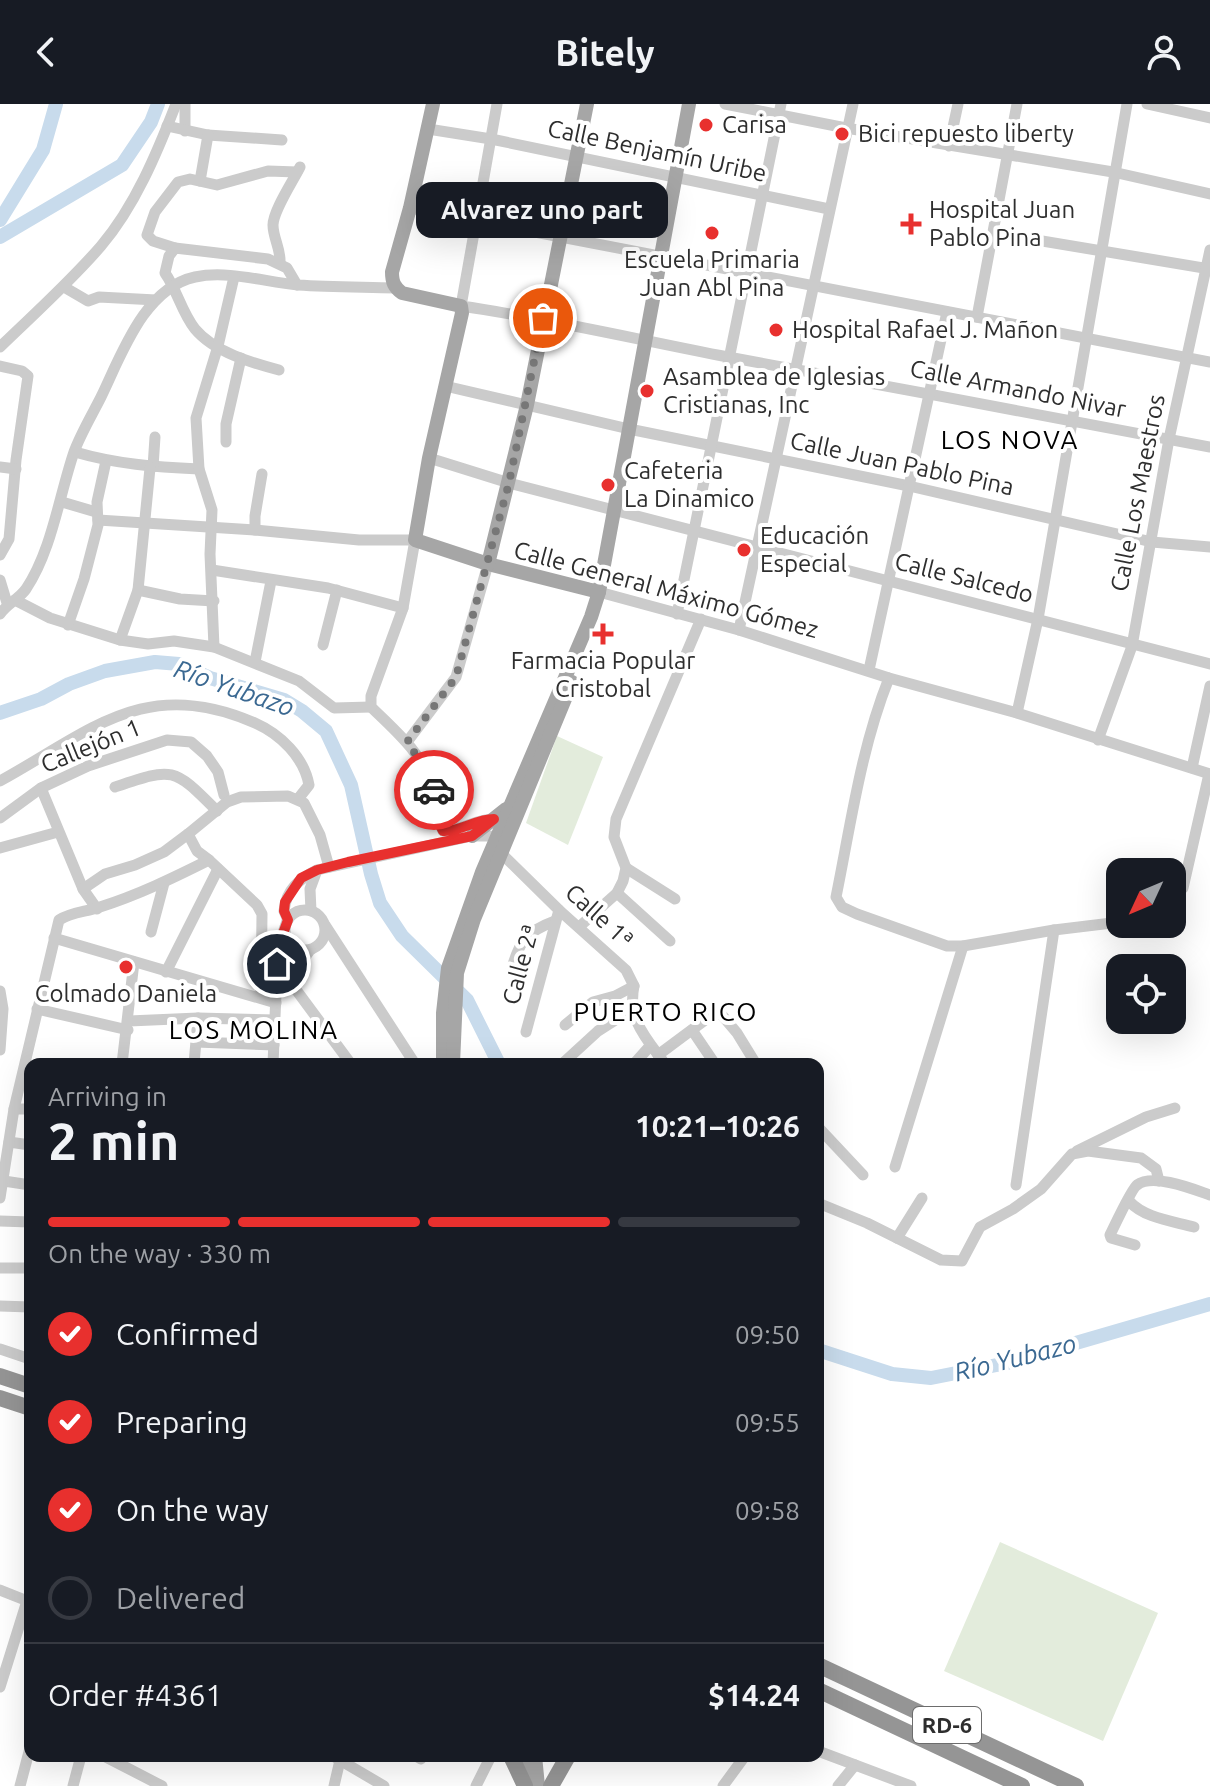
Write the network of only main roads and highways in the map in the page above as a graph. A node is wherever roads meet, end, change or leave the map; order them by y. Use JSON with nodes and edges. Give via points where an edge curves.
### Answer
{"nodes":[{"id":1,"x":433,"y":104,"type":"edge"},
{"id":2,"x":587,"y":104,"type":"edge"},
{"id":3,"x":689,"y":104,"type":"edge"},
{"id":4,"x":415,"y":540,"type":"joint"},
{"id":5,"x":488,"y":564,"type":"junction"},
{"id":6,"x":599,"y":592,"type":"junction"},
{"id":7,"x":591,"y":617,"type":"junction"},
{"id":8,"x":500,"y":836,"type":"junction"},
{"id":9,"x":482,"y":872,"type":"junction"},
{"id":10,"x":452,"y":970,"type":"junction"},
{"id":11,"x":447,"y":1058,"type":"edge"},
{"id":12,"x":0,"y":1376,"type":"edge"},
{"id":13,"x":24,"y":1384,"type":"edge"},
{"id":14,"x":0,"y":1398,"type":"edge"},
{"id":15,"x":24,"y":1406,"type":"edge"},
{"id":16,"x":824,"y":1657,"type":"edge"},
{"id":17,"x":824,"y":1668,"type":"edge"},
{"id":18,"x":824,"y":1693,"type":"edge"},
{"id":19,"x":824,"y":1701,"type":"edge"},
{"id":20,"x":897,"y":1701,"type":"junction"},
{"id":21,"x":514,"y":1762,"type":"edge"},
{"id":22,"x":524,"y":1762,"type":"edge"},
{"id":23,"x":536,"y":1762,"type":"edge"},
{"id":24,"x":565,"y":1762,"type":"edge"},
{"id":25,"x":1018,"y":1784,"type":"edge"},
{"id":26,"x":526,"y":1786,"type":"edge"},
{"id":27,"x":538,"y":1786,"type":"edge"},
{"id":28,"x":551,"y":1786,"type":"edge"},
{"id":29,"x":1076,"y":1786,"type":"edge"}],
"edges":[{"from":1,"to":4,"type":"main road","name":"Calle Armando Nivar","via":[[392,272],[395,288],[402,293],[461,306],[462,313]]},
{"from":2,"to":5,"type":"main road","via":[[527,405]]},
{"from":3,"to":6,"type":"main road"},
{"from":4,"to":5,"type":"main road","name":"Calle General Máximo Gómez"},
{"from":5,"to":6,"type":"main road","name":"Calle General Máximo Gómez"},
{"from":6,"to":7,"type":"main road"},
{"from":7,"to":8,"type":"main road"},
{"from":7,"to":8,"type":"main road","via":[[585,649]]},
{"from":8,"to":9,"type":"main road"},
{"from":8,"to":9,"type":"main road","via":[[465,838],[481,855]]},
{"from":8,"to":10,"type":"main road"},
{"from":9,"to":10,"type":"main road"},
{"from":10,"to":11,"type":"main road"},
{"from":12,"to":13,"type":"highway"},
{"from":14,"to":15,"type":"highway"},
{"from":16,"to":20,"type":"highway"},
{"from":17,"to":20,"type":"highway","number":"RD-6"},
{"from":18,"to":25,"type":"highway","number":"RD-6"},
{"from":19,"to":25,"type":"highway","via":[[993,1780]]},
{"from":20,"to":29,"type":"highway","number":"RD-6"},
{"from":21,"to":26,"type":"highway"},
{"from":22,"to":26,"type":"main road"},
{"from":23,"to":27,"type":"main road"},
{"from":24,"to":28,"type":"highway"}]}
